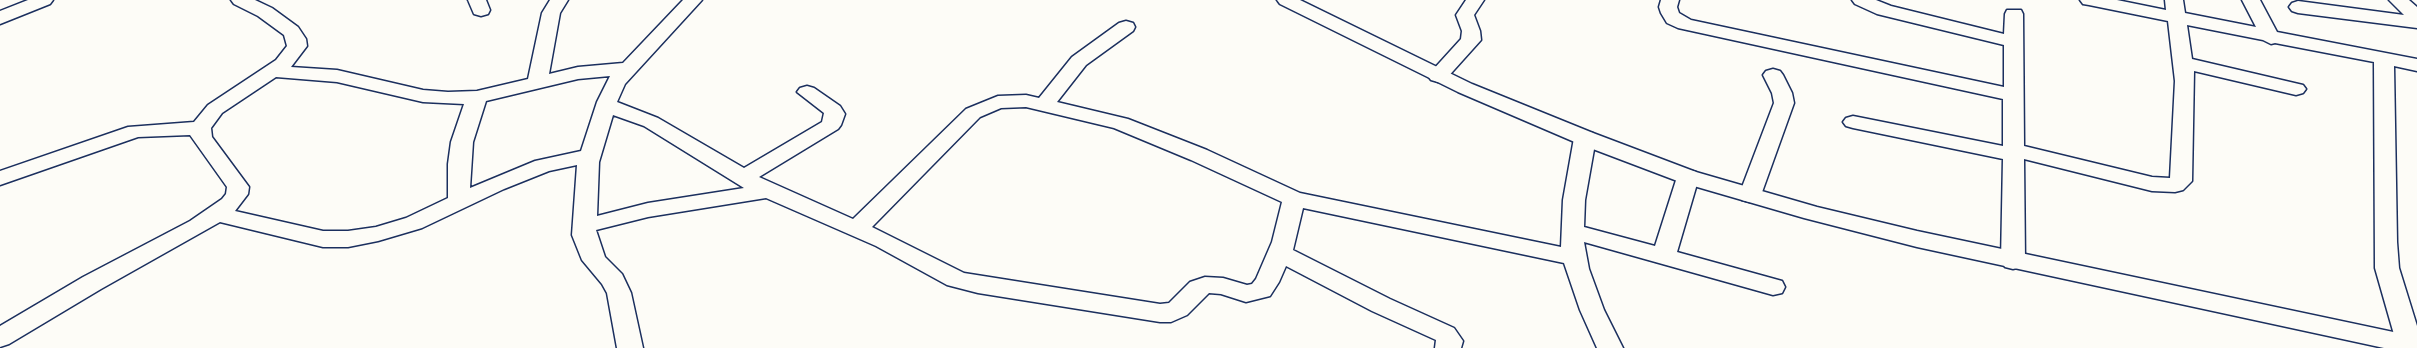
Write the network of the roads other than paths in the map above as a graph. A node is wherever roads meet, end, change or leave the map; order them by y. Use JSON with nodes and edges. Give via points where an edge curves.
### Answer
{"nodes":[{"id":1,"x":44,"y":0,"type":"edge"},
{"id":2,"x":240,"y":0,"type":"edge"},
{"id":3,"x":559,"y":0,"type":"edge"},
{"id":4,"x":693,"y":0,"type":"edge"},
{"id":5,"x":1286,"y":0,"type":"edge"},
{"id":6,"x":1475,"y":0,"type":"edge"},
{"id":7,"x":1670,"y":0,"type":"edge"},
{"id":8,"x":1861,"y":0,"type":"edge"},
{"id":9,"x":2088,"y":0,"type":"edge"},
{"id":10,"x":2251,"y":0,"type":"edge"},
{"id":11,"x":2398,"y":0,"type":"edge"},
{"id":12,"x":2298,"y":7,"type":"dead end"},
{"id":13,"x":2176,"y":8,"type":"edge"},
{"id":14,"x":2014,"y":14,"type":"dead end"},
{"id":15,"x":2417,"y":16,"type":"edge"},
{"id":16,"x":0,"y":18,"type":"edge"},
{"id":17,"x":2417,"y":22,"type":"edge"},
{"id":18,"x":1126,"y":27,"type":"dead end"},
{"id":19,"x":2270,"y":38,"type":"junction"},
{"id":20,"x":2014,"y":42,"type":"junction"},
{"id":21,"x":2384,"y":59,"type":"junction"},
{"id":22,"x":2182,"y":64,"type":"junction"},
{"id":23,"x":2417,"y":65,"type":"edge"},
{"id":24,"x":628,"y":69,"type":"junction"},
{"id":25,"x":272,"y":71,"type":"junction"},
{"id":26,"x":1773,"y":75,"type":"dead end"},
{"id":27,"x":1438,"y":76,"type":"junction"},
{"id":28,"x":538,"y":81,"type":"junction"},
{"id":29,"x":2296,"y":89,"type":"dead end"},
{"id":30,"x":807,"y":92,"type":"dead end"},
{"id":31,"x":2014,"y":95,"type":"junction"},
{"id":32,"x":477,"y":97,"type":"junction"},
{"id":33,"x":606,"y":105,"type":"junction"},
{"id":34,"x":1044,"y":105,"type":"junction"},
{"id":35,"x":1853,"y":122,"type":"dead end"},
{"id":36,"x":200,"y":128,"type":"junction"},
{"id":37,"x":1585,"y":138,"type":"junction"},
{"id":38,"x":2014,"y":153,"type":"junction"},
{"id":39,"x":590,"y":156,"type":"junction"},
{"id":40,"x":744,"y":177,"type":"junction"},
{"id":41,"x":1688,"y":177,"type":"junction"},
{"id":42,"x":0,"y":178,"type":"edge"},
{"id":43,"x":767,"y":191,"type":"junction"},
{"id":44,"x":1750,"y":195,"type":"junction"},
{"id":45,"x":1294,"y":199,"type":"junction"},
{"id":46,"x":459,"y":202,"type":"junction"},
{"id":47,"x":217,"y":214,"type":"junction"},
{"id":48,"x":584,"y":226,"type":"junction"},
{"id":49,"x":856,"y":229,"type":"junction"},
{"id":50,"x":1572,"y":231,"type":"junction"},
{"id":51,"x":1280,"y":253,"type":"junction"},
{"id":52,"x":1664,"y":256,"type":"junction"},
{"id":53,"x":1575,"y":258,"type":"junction"},
{"id":54,"x":2013,"y":261,"type":"junction"},
{"id":55,"x":1773,"y":287,"type":"dead end"},
{"id":56,"x":0,"y":338,"type":"edge"},
{"id":57,"x":2413,"y":346,"type":"edge"},
{"id":58,"x":630,"y":348,"type":"edge"},
{"id":59,"x":1448,"y":348,"type":"edge"},
{"id":60,"x":1610,"y":348,"type":"edge"}],
"edges":[{"from":1,"to":16,"type":"main road"},
{"from":2,"to":25,"type":"main road","via":[[265,12],[291,31],[296,39],[297,46],[293,53]]},
{"from":3,"to":28,"type":"main road","via":[[551,13]]},
{"from":4,"to":24,"type":"main road"},
{"from":5,"to":27,"type":"main road"},
{"from":6,"to":27,"type":"main road","via":[[1465,15],[1471,30],[1471,40]]},
{"from":7,"to":31,"type":"main road","via":[[1670,13],[1685,24]]},
{"from":8,"to":20,"type":"main road","via":[[1884,10]]},
{"from":9,"to":13,"type":"main road"},
{"from":10,"to":19,"type":"main road"},
{"from":11,"to":15,"type":"main road"},
{"from":12,"to":17,"type":"main road"},
{"from":13,"to":19,"type":"main road"},
{"from":13,"to":22,"type":"main road"},
{"from":14,"to":20,"type":"main road"},
{"from":18,"to":34,"type":"main road","via":[[1079,61]]},
{"from":19,"to":21,"type":"main road"},
{"from":20,"to":31,"type":"main road"},
{"from":21,"to":23,"type":"main road"},
{"from":21,"to":57,"type":"main road","via":[[2387,268]]},
{"from":22,"to":29,"type":"main road"},
{"from":22,"to":38,"type":"main road","via":[[2185,81],[2182,181],[2175,185],[2152,184]]},
{"from":24,"to":28,"type":"main road","via":[[578,73]]},
{"from":24,"to":33,"type":"main road","via":[[616,82]]},
{"from":25,"to":32,"type":"main road","via":[[337,76],[423,96]]},
{"from":25,"to":36,"type":"main road","via":[[215,109]]},
{"from":26,"to":44,"type":"main road","via":[[1784,103]]},
{"from":27,"to":37,"type":"main road"},
{"from":28,"to":32,"type":"main road"},
{"from":30,"to":40,"type":"main road","via":[[833,110],[835,114],[831,125]]},
{"from":31,"to":38,"type":"main road"},
{"from":32,"to":46,"type":"main road","via":[[462,142]]},
{"from":33,"to":39,"type":"main road"},
{"from":33,"to":40,"type":"main road","via":[[651,122]]},
{"from":34,"to":45,"type":"main road","via":[[1121,123],[1199,155]]},
{"from":34,"to":49,"type":"main road","via":[[1011,100],[998,102],[973,113]]},
{"from":35,"to":38,"type":"main road"},
{"from":36,"to":42,"type":"main road","via":[[135,131]]},
{"from":36,"to":47,"type":"main road","via":[[201,138],[238,188],[230,204]]},
{"from":37,"to":41,"type":"main road"},
{"from":37,"to":50,"type":"main road","via":[[1574,200]]},
{"from":38,"to":54,"type":"main road"},
{"from":39,"to":46,"type":"main road","via":[[543,166]]},
{"from":39,"to":48,"type":"main road"},
{"from":40,"to":43,"type":"main road"},
{"from":41,"to":44,"type":"main road"},
{"from":41,"to":52,"type":"main road"},
{"from":43,"to":48,"type":"main road","via":[[648,210]]},
{"from":43,"to":49,"type":"main road"},
{"from":44,"to":54,"type":"main road","via":[[1854,224]]},
{"from":45,"to":51,"type":"main road","via":[[1292,216]]},
{"from":45,"to":53,"type":"main road"},
{"from":46,"to":47,"type":"main road","via":[[414,223],[378,234],[348,239],[323,239]]},
{"from":47,"to":56,"type":"main road","via":[[92,283]]},
{"from":48,"to":58,"type":"main road","via":[[584,235],[594,260],[613,280],[619,293]]},
{"from":49,"to":51,"type":"main road","via":[[956,279],[978,285],[1160,314],[1178,309],[1199,288],[1206,285],[1223,286],[1246,294],[1261,290]]},
{"from":50,"to":52,"type":"main road"},
{"from":50,"to":53,"type":"main road"},
{"from":51,"to":59,"type":"main road","via":[[1381,305],[1445,334],[1450,341]]},
{"from":52,"to":55,"type":"main road"},
{"from":53,"to":60,"type":"main road","via":[[1592,310]]},
{"from":54,"to":57,"type":"main road"}]}
